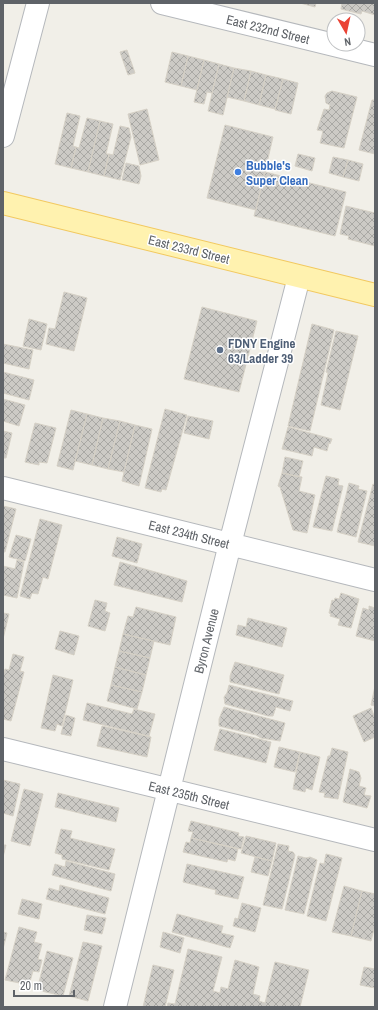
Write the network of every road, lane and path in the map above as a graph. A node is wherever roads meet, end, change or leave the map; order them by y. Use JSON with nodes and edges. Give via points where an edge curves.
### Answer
{"nodes":[{"id":1,"x":38,"y":3,"type":"edge"},
{"id":2,"x":162,"y":3,"type":"edge"},
{"id":3,"x":375,"y":55,"type":"edge"},
{"id":4,"x":3,"y":136,"type":"edge"},
{"id":5,"x":3,"y":203,"type":"edge"},
{"id":6,"x":299,"y":276,"type":"junction"},
{"id":7,"x":375,"y":295,"type":"edge"},
{"id":8,"x":3,"y":488,"type":"edge"},
{"id":9,"x":230,"y":544,"type":"junction"},
{"id":10,"x":375,"y":580,"type":"edge"},
{"id":11,"x":3,"y":749,"type":"edge"},
{"id":12,"x":169,"y":790,"type":"junction"},
{"id":13,"x":375,"y":840,"type":"edge"},
{"id":14,"x":115,"y":1007,"type":"edge"}],
"edges":[{"from":1,"to":4,"type":"street"},
{"from":2,"to":3,"type":"street","name":"East 232nd Street"},
{"from":5,"to":6,"type":"main road","name":"East 233rd Street"},
{"from":6,"to":7,"type":"main road","name":"East 233rd Street"},
{"from":6,"to":9,"type":"street","name":"Byron Avenue"},
{"from":8,"to":9,"type":"street","name":"East 234th Street"},
{"from":9,"to":10,"type":"street","name":"East 234th Street"},
{"from":9,"to":12,"type":"street","name":"Byron Avenue"},
{"from":11,"to":12,"type":"street","name":"East 235th Street"},
{"from":12,"to":13,"type":"street","name":"East 235th Street"},
{"from":12,"to":14,"type":"street","name":"Byron Avenue"}]}
